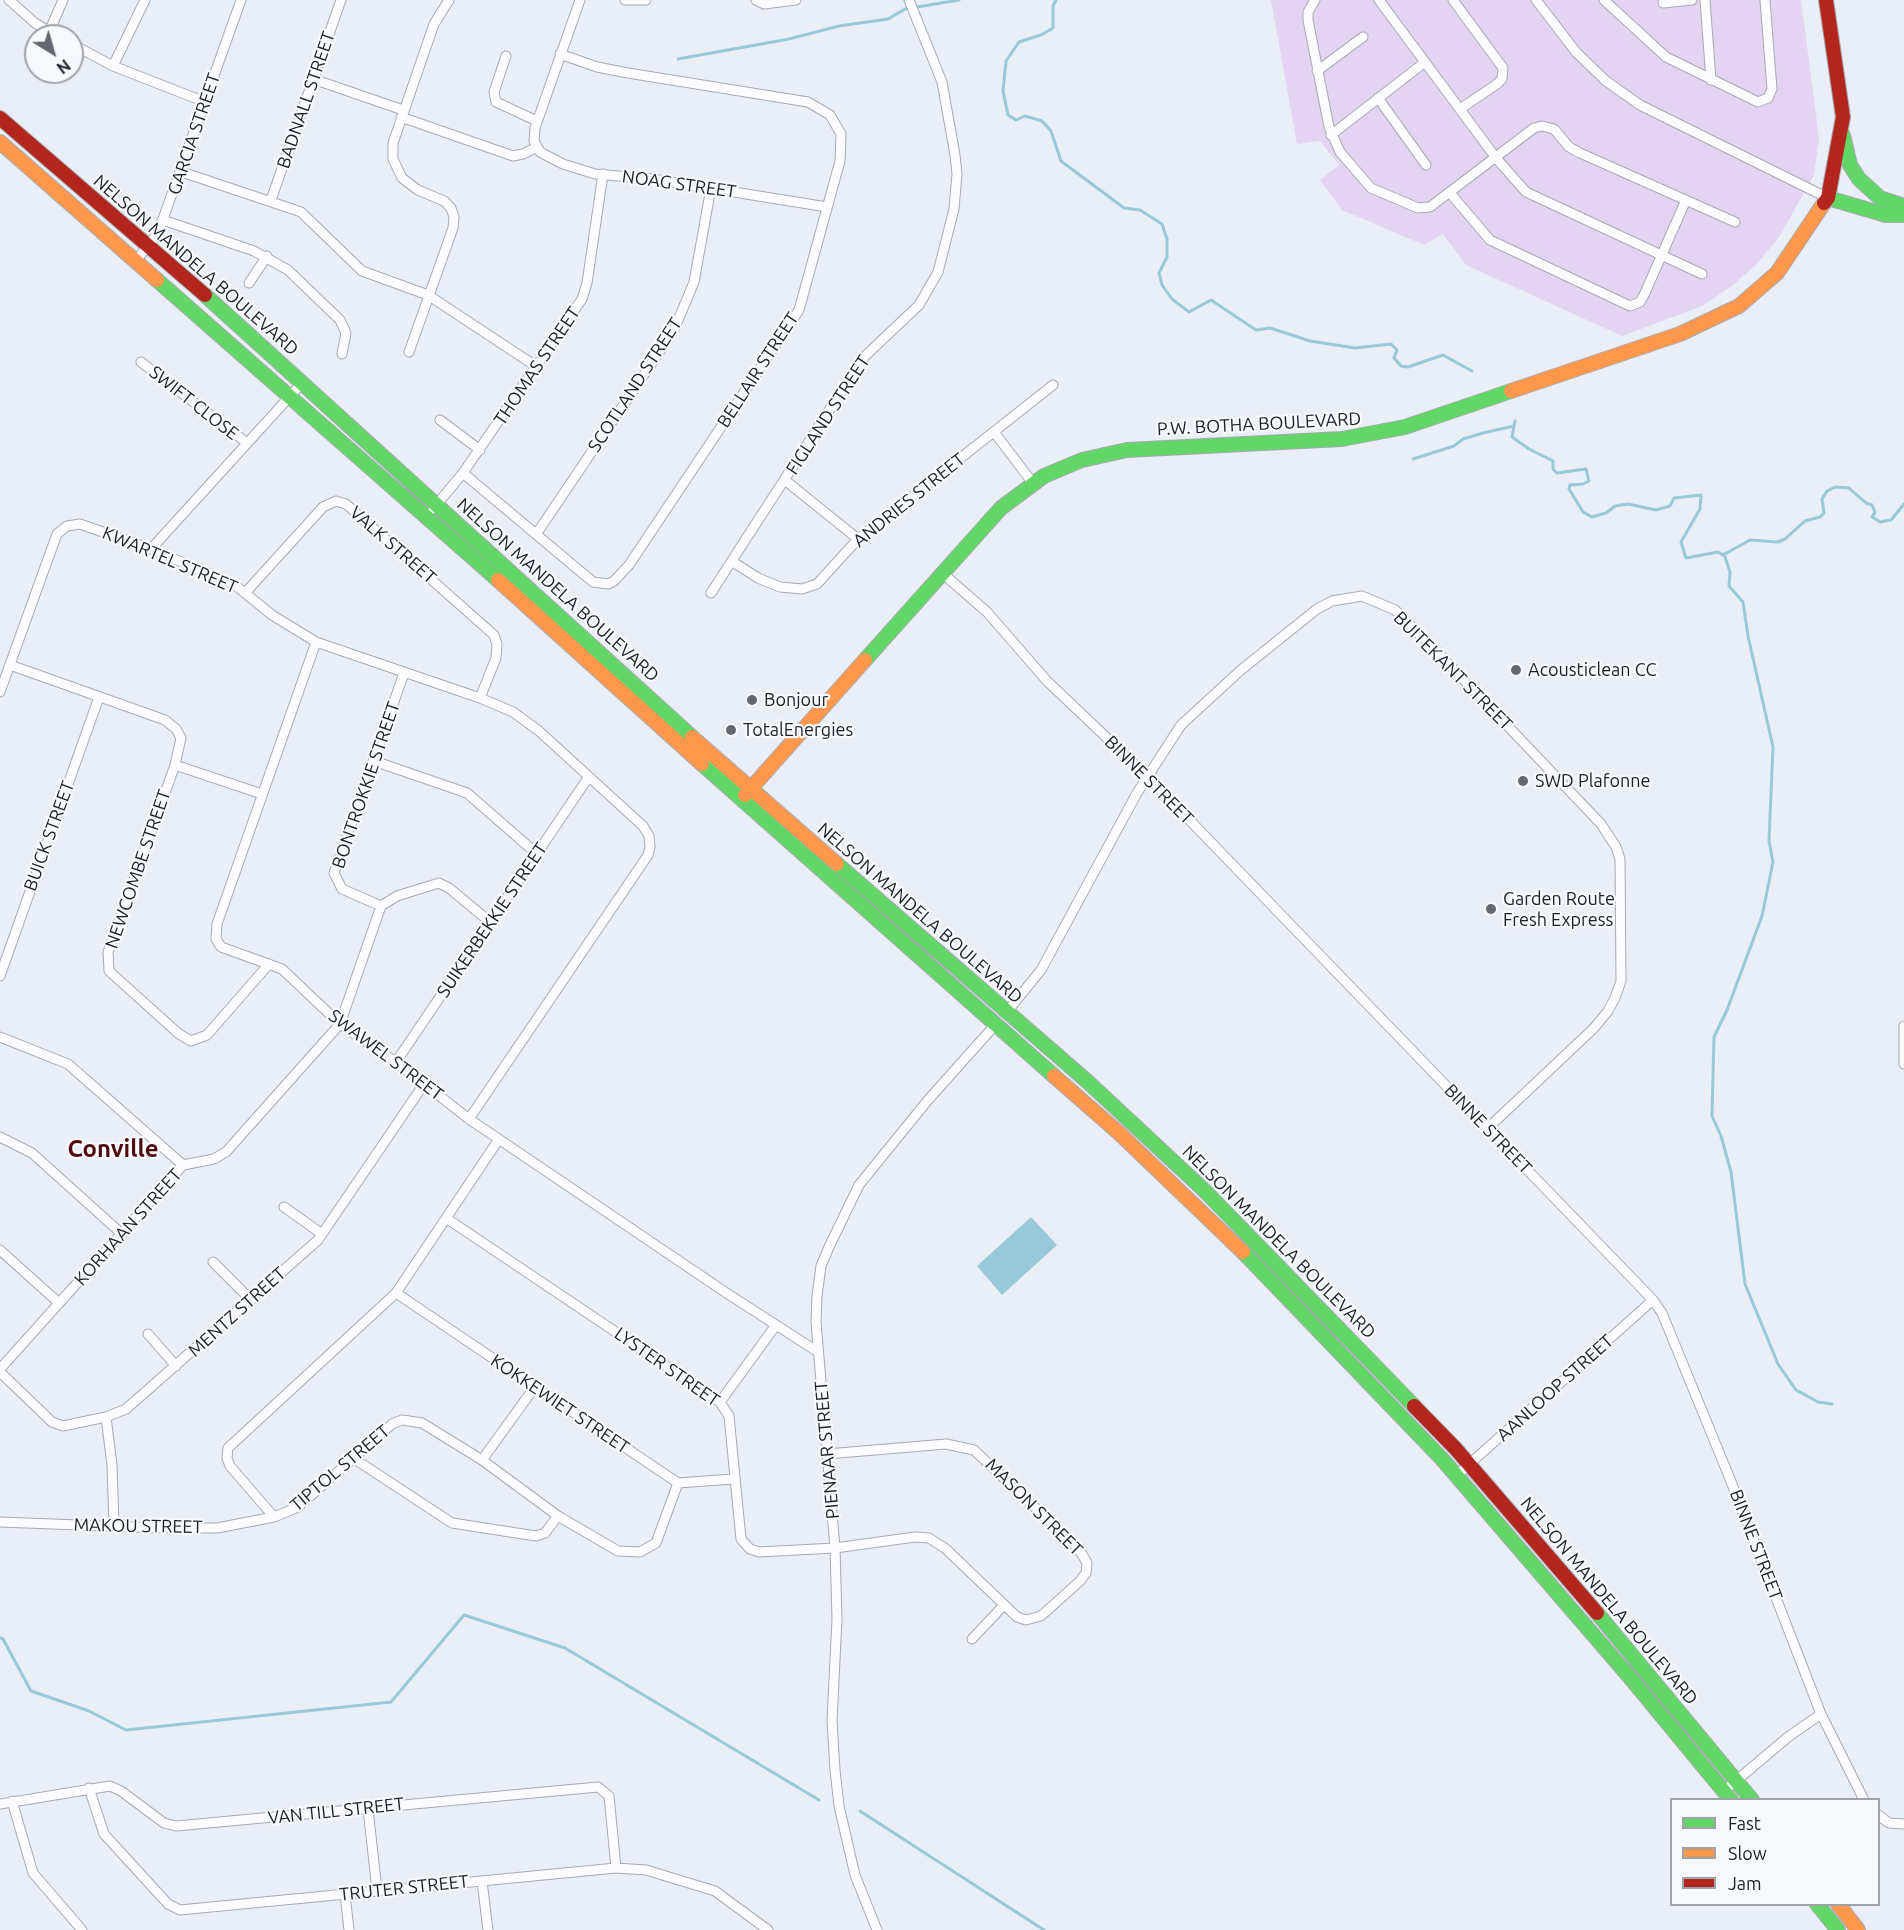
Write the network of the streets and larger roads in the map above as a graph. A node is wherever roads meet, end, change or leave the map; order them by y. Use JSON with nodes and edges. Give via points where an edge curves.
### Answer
{"nodes":[{"id":1,"x":9,"y":0,"type":"edge"},
{"id":2,"x":63,"y":0,"type":"edge"},
{"id":3,"x":145,"y":0,"type":"edge"},
{"id":4,"x":241,"y":0,"type":"edge"},
{"id":5,"x":341,"y":0,"type":"edge"},
{"id":6,"x":449,"y":0,"type":"edge"},
{"id":7,"x":580,"y":0,"type":"edge"},
{"id":8,"x":625,"y":0,"type":"edge"},
{"id":9,"x":646,"y":0,"type":"edge"},
{"id":10,"x":756,"y":0,"type":"edge"},
{"id":11,"x":796,"y":0,"type":"edge"},
{"id":12,"x":909,"y":0,"type":"edge"},
{"id":13,"x":1315,"y":0,"type":"edge"},
{"id":14,"x":1379,"y":0,"type":"edge"},
{"id":15,"x":1453,"y":0,"type":"edge"},
{"id":16,"x":1536,"y":0,"type":"edge"},
{"id":17,"x":1604,"y":0,"type":"edge"},
{"id":18,"x":1692,"y":0,"type":"edge"},
{"id":19,"x":1705,"y":0,"type":"edge"},
{"id":20,"x":1765,"y":0,"type":"edge"},
{"id":21,"x":1826,"y":0,"type":"edge"},
{"id":22,"x":1663,"y":3,"type":"dead end"},
{"id":23,"x":40,"y":24,"type":"edge"},
{"id":24,"x":56,"y":24,"type":"edge"},
{"id":25,"x":1363,"y":37,"type":"dead end"},
{"id":26,"x":84,"y":50,"type":"edge"},
{"id":27,"x":560,"y":54,"type":"junction"},
{"id":28,"x":506,"y":56,"type":"dead end"},
{"id":29,"x":1425,"y":62,"type":"junction"},
{"id":30,"x":113,"y":66,"type":"junction"},
{"id":31,"x":1317,"y":71,"type":"junction"},
{"id":32,"x":313,"y":79,"type":"junction"},
{"id":33,"x":1711,"y":80,"type":"junction"},
{"id":34,"x":1378,"y":98,"type":"junction"},
{"id":35,"x":205,"y":102,"type":"junction"},
{"id":36,"x":1460,"y":109,"type":"junction"},
{"id":37,"x":402,"y":113,"type":"junction"},
{"id":38,"x":0,"y":118,"type":"edge"},
{"id":39,"x":537,"y":121,"type":"junction"},
{"id":40,"x":1841,"y":124,"type":"junction"},
{"id":41,"x":1331,"y":135,"type":"junction"},
{"id":42,"x":0,"y":142,"type":"edge"},
{"id":43,"x":537,"y":147,"type":"junction"},
{"id":44,"x":1496,"y":158,"type":"junction"},
{"id":45,"x":1426,"y":165,"type":"dead end"},
{"id":46,"x":182,"y":172,"type":"junction"},
{"id":47,"x":603,"y":174,"type":"junction"},
{"id":48,"x":711,"y":188,"type":"junction"},
{"id":49,"x":1450,"y":194,"type":"junction"},
{"id":50,"x":1828,"y":198,"type":"junction"},
{"id":51,"x":271,"y":200,"type":"junction"},
{"id":52,"x":1686,"y":200,"type":"junction"},
{"id":53,"x":1904,"y":206,"type":"edge"},
{"id":54,"x":827,"y":207,"type":"junction"},
{"id":55,"x":1904,"y":215,"type":"edge"},
{"id":56,"x":163,"y":220,"type":"junction"},
{"id":57,"x":1735,"y":222,"type":"dead end"},
{"id":58,"x":149,"y":246,"type":"junction"},
{"id":59,"x":1661,"y":255,"type":"junction"},
{"id":60,"x":267,"y":256,"type":"junction"},
{"id":61,"x":135,"y":262,"type":"junction"},
{"id":62,"x":1702,"y":274,"type":"dead end"},
{"id":63,"x":249,"y":283,"type":"dead end"},
{"id":64,"x":428,"y":295,"type":"junction"},
{"id":65,"x":409,"y":351,"type":"dead end"},
{"id":66,"x":342,"y":354,"type":"dead end"},
{"id":67,"x":141,"y":362,"type":"dead end"},
{"id":68,"x":537,"y":367,"type":"junction"},
{"id":69,"x":303,"y":383,"type":"junction"},
{"id":70,"x":1053,"y":386,"type":"dead end"},
{"id":71,"x":290,"y":397,"type":"junction"},
{"id":72,"x":440,"y":420,"type":"dead end"},
{"id":73,"x":994,"y":432,"type":"junction"},
{"id":74,"x":247,"y":443,"type":"junction"},
{"id":75,"x":480,"y":450,"type":"junction"},
{"id":76,"x":463,"y":473,"type":"junction"},
{"id":77,"x":786,"y":481,"type":"junction"},
{"id":78,"x":1032,"y":482,"type":"junction"},
{"id":79,"x":437,"y":504,"type":"junction"},
{"id":80,"x":428,"y":516,"type":"junction"},
{"id":81,"x":537,"y":533,"type":"junction"},
{"id":82,"x":858,"y":539,"type":"junction"},
{"id":83,"x":151,"y":549,"type":"junction"},
{"id":84,"x":733,"y":562,"type":"junction"},
{"id":85,"x":941,"y":573,"type":"junction"},
{"id":86,"x":246,"y":592,"type":"junction"},
{"id":87,"x":711,"y":593,"type":"dead end"},
{"id":88,"x":559,"y":625,"type":"junction"},
{"id":89,"x":316,"y":642,"type":"junction"},
{"id":90,"x":10,"y":665,"type":"junction"},
{"id":91,"x":404,"y":673,"type":"junction"},
{"id":92,"x":0,"y":692,"type":"edge"},
{"id":93,"x":99,"y":697,"type":"junction"},
{"id":94,"x":480,"y":698,"type":"junction"},
{"id":95,"x":374,"y":761,"type":"junction"},
{"id":96,"x":175,"y":765,"type":"junction"},
{"id":97,"x":1147,"y":776,"type":"junction"},
{"id":98,"x":588,"y":778,"type":"junction"},
{"id":99,"x":262,"y":794,"type":"junction"},
{"id":100,"x":746,"y":794,"type":"junction"},
{"id":101,"x":536,"y":853,"type":"junction"},
{"id":102,"x":877,"y":899,"type":"junction"},
{"id":103,"x":381,"y":906,"type":"junction"},
{"id":104,"x":867,"y":909,"type":"junction"},
{"id":105,"x":490,"y":922,"type":"junction"},
{"id":106,"x":268,"y":963,"type":"junction"},
{"id":107,"x":0,"y":976,"type":"edge"},
{"id":108,"x":1006,"y":1013,"type":"junction"},
{"id":109,"x":340,"y":1024,"type":"junction"},
{"id":110,"x":996,"y":1024,"type":"junction"},
{"id":111,"x":1904,"y":1026,"type":"edge"},
{"id":112,"x":0,"y":1037,"type":"edge"},
{"id":113,"x":396,"y":1062,"type":"junction"},
{"id":114,"x":1904,"y":1064,"type":"edge"},
{"id":115,"x":424,"y":1084,"type":"junction"},
{"id":116,"x":469,"y":1119,"type":"junction"},
{"id":117,"x":1488,"y":1128,"type":"junction"},
{"id":118,"x":0,"y":1137,"type":"edge"},
{"id":119,"x":499,"y":1139,"type":"junction"},
{"id":120,"x":183,"y":1165,"type":"junction"},
{"id":121,"x":284,"y":1207,"type":"dead end"},
{"id":122,"x":446,"y":1218,"type":"junction"},
{"id":123,"x":122,"y":1234,"type":"junction"},
{"id":124,"x":322,"y":1234,"type":"junction"},
{"id":125,"x":0,"y":1250,"type":"edge"},
{"id":126,"x":213,"y":1262,"type":"dead end"},
{"id":127,"x":396,"y":1293,"type":"junction"},
{"id":128,"x":251,"y":1300,"type":"junction"},
{"id":129,"x":1653,"y":1300,"type":"junction"},
{"id":130,"x":58,"y":1303,"type":"junction"},
{"id":131,"x":776,"y":1325,"type":"junction"},
{"id":132,"x":148,"y":1334,"type":"dead end"},
{"id":133,"x":818,"y":1352,"type":"junction"},
{"id":134,"x":176,"y":1366,"type":"junction"},
{"id":135,"x":0,"y":1370,"type":"edge"},
{"id":136,"x":534,"y":1388,"type":"junction"},
{"id":137,"x":720,"y":1402,"type":"junction"},
{"id":138,"x":106,"y":1418,"type":"junction"},
{"id":139,"x":827,"y":1454,"type":"junction"},
{"id":140,"x":352,"y":1458,"type":"junction"},
{"id":141,"x":482,"y":1460,"type":"junction"},
{"id":142,"x":1469,"y":1464,"type":"junction"},
{"id":143,"x":1456,"y":1476,"type":"junction"},
{"id":144,"x":733,"y":1479,"type":"junction"},
{"id":145,"x":678,"y":1482,"type":"junction"},
{"id":146,"x":558,"y":1516,"type":"junction"},
{"id":147,"x":274,"y":1517,"type":"junction"},
{"id":148,"x":0,"y":1522,"type":"edge"},
{"id":149,"x":114,"y":1527,"type":"junction"},
{"id":150,"x":835,"y":1548,"type":"junction"},
{"id":151,"x":1004,"y":1605,"type":"junction"},
{"id":152,"x":972,"y":1639,"type":"dead end"},
{"id":153,"x":1821,"y":1714,"type":"junction"},
{"id":154,"x":1736,"y":1780,"type":"junction"},
{"id":155,"x":89,"y":1788,"type":"junction"},
{"id":156,"x":1728,"y":1795,"type":"edge"},
{"id":157,"x":1750,"y":1798,"type":"edge"},
{"id":158,"x":1863,"y":1798,"type":"edge"},
{"id":159,"x":12,"y":1802,"type":"junction"},
{"id":160,"x":0,"y":1804,"type":"edge"},
{"id":161,"x":368,"y":1809,"type":"junction"},
{"id":162,"x":1880,"y":1816,"type":"edge"},
{"id":163,"x":1904,"y":1824,"type":"edge"},
{"id":164,"x":616,"y":1868,"type":"junction"},
{"id":165,"x":482,"y":1881,"type":"junction"},
{"id":166,"x":377,"y":1890,"type":"junction"},
{"id":167,"x":345,"y":1894,"type":"junction"},
{"id":168,"x":1818,"y":1906,"type":"edge"},
{"id":169,"x":1839,"y":1906,"type":"edge"},
{"id":170,"x":82,"y":1930,"type":"edge"},
{"id":171,"x":349,"y":1930,"type":"edge"},
{"id":172,"x":488,"y":1930,"type":"edge"},
{"id":173,"x":768,"y":1930,"type":"edge"},
{"id":174,"x":877,"y":1930,"type":"edge"},
{"id":175,"x":1838,"y":1930,"type":"edge"},
{"id":176,"x":1858,"y":1930,"type":"edge"}],
"edges":[{"from":1,"to":23,"type":"street"},
{"from":2,"to":24,"type":"street"},
{"from":3,"to":30,"type":"street"},
{"from":4,"to":35,"type":"street","name":"GARCIA STREET"},
{"from":5,"to":32,"type":"street","name":"BADNALL STREET"},
{"from":6,"to":37,"type":"street","via":[[434,24]]},
{"from":7,"to":27,"type":"street"},
{"from":8,"to":9,"type":"street"},
{"from":10,"to":11,"type":"street","via":[[764,4]]},
{"from":12,"to":77,"type":"street","name":"FIGLAND STREET","via":[[942,82],[949,112],[957,174],[951,227],[927,295],[863,358]]},
{"from":13,"to":31,"type":"street","via":[[1308,20]]},
{"from":14,"to":29,"type":"street"},
{"from":15,"to":36,"type":"street","via":[[1503,68],[1497,84]]},
{"from":16,"to":50,"type":"street","via":[[1576,52],[1606,81],[1641,105]]},
{"from":17,"to":33,"type":"street","via":[[1666,57]]},
{"from":18,"to":22,"type":"street"},
{"from":19,"to":33,"type":"street"},
{"from":20,"to":33,"type":"street","via":[[1771,94],[1758,102]]},
{"from":21,"to":40,"type":"street","name":"P.W. BOTHA BOULEVARD"},
{"from":25,"to":31,"type":"street"},
{"from":26,"to":30,"type":"street"},
{"from":27,"to":39,"type":"street"},
{"from":27,"to":54,"type":"street","name":"BELLAIR STREET","via":[[597,67],[795,99],[820,107],[835,123],[843,146]]},
{"from":28,"to":39,"type":"street","via":[[494,92],[496,102]]},
{"from":29,"to":34,"type":"street"},
{"from":29,"to":36,"type":"street"},
{"from":30,"to":35,"type":"street"},
{"from":31,"to":41,"type":"street"},
{"from":32,"to":37,"type":"street"},
{"from":32,"to":51,"type":"street","name":"BADNALL STREET"},
{"from":34,"to":41,"type":"street"},
{"from":34,"to":45,"type":"street"},
{"from":35,"to":46,"type":"street","name":"GARCIA STREET"},
{"from":36,"to":44,"type":"street"},
{"from":37,"to":43,"type":"street","via":[[513,156]]},
{"from":37,"to":64,"type":"street","via":[[392,151],[398,172],[407,183],[444,201],[454,217]]},
{"from":38,"to":58,"type":"street","name":"NELSON MANDELA BOULEVARD"},
{"from":39,"to":43,"type":"street"},
{"from":40,"to":50,"type":"street","name":"P.W. BOTHA BOULEVARD"},
{"from":40,"to":53,"type":"street","via":[[1850,165],[1859,179],[1880,198]]},
{"from":41,"to":49,"type":"street","via":[[1340,152],[1371,188],[1423,209]]},
{"from":42,"to":61,"type":"street","name":"NELSON MANDELA BOULEVARD"},
{"from":43,"to":47,"type":"street","name":"NOAG STREET","via":[[563,164]]},
{"from":44,"to":49,"type":"street"},
{"from":44,"to":52,"type":"street","via":[[1534,128],[1549,127],[1569,147]]},
{"from":44,"to":59,"type":"street","via":[[1526,192]]},
{"from":46,"to":51,"type":"street"},
{"from":46,"to":56,"type":"street","name":"GARCIA STREET"},
{"from":47,"to":48,"type":"street","name":"NOAG STREET"},
{"from":47,"to":68,"type":"street","name":"THOMAS STREET","via":[[582,299]]},
{"from":48,"to":54,"type":"street","name":"NOAG STREET"},
{"from":48,"to":81,"type":"street","name":"SCOTLAND STREET","via":[[694,282],[674,330]]},
{"from":49,"to":59,"type":"street","via":[[1490,240],[1630,306],[1640,302]]},
{"from":50,"to":55,"type":"street","via":[[1886,215]]},
{"from":50,"to":78,"type":"street","name":"P.W. BOTHA BOULEVARD","via":[[1794,251],[1760,290],[1720,317],[1680,333],[1405,428],[1275,444],[1127,450],[1082,460]]},
{"from":51,"to":64,"type":"street","via":[[309,218],[370,276]]},
{"from":52,"to":57,"type":"street"},
{"from":52,"to":59,"type":"street"},
{"from":54,"to":81,"type":"street","name":"BELLAIR STREET","via":[[799,310],[622,574],[608,584],[593,582]]},
{"from":56,"to":58,"type":"street","name":"GARCIA STREET"},
{"from":56,"to":60,"type":"street"},
{"from":58,"to":61,"type":"street","name":"GARCIA STREET"},
{"from":58,"to":69,"type":"street","name":"NELSON MANDELA BOULEVARD"},
{"from":59,"to":62,"type":"street"},
{"from":60,"to":63,"type":"street"},
{"from":60,"to":66,"type":"street","via":[[288,270],[340,320],[346,333]]},
{"from":61,"to":71,"type":"street","name":"NELSON MANDELA BOULEVARD"},
{"from":64,"to":65,"type":"street"},
{"from":64,"to":68,"type":"street"},
{"from":67,"to":74,"type":"street","name":"SWIFT CLOSE"},
{"from":68,"to":75,"type":"street","name":"THOMAS STREET"},
{"from":69,"to":71,"type":"street"},
{"from":69,"to":79,"type":"street","name":"NELSON MANDELA BOULEVARD"},
{"from":70,"to":73,"type":"street","name":"ANDRIES STREET"},
{"from":71,"to":74,"type":"street"},
{"from":71,"to":80,"type":"street","name":"NELSON MANDELA BOULEVARD"},
{"from":72,"to":75,"type":"street"},
{"from":73,"to":78,"type":"street"},
{"from":73,"to":82,"type":"street","name":"ANDRIES STREET"},
{"from":74,"to":83,"type":"street"},
{"from":75,"to":76,"type":"street","name":"THOMAS STREET"},
{"from":76,"to":79,"type":"street","name":"THOMAS STREET"},
{"from":76,"to":81,"type":"street","name":"BELLAIR STREET"},
{"from":77,"to":82,"type":"street"},
{"from":77,"to":84,"type":"street","name":"FIGLAND STREET"},
{"from":78,"to":85,"type":"street","name":"P.W. BOTHA BOULEVARD","via":[[1001,508]]},
{"from":79,"to":80,"type":"street","name":"THOMAS STREET"},
{"from":79,"to":88,"type":"street","name":"NELSON MANDELA BOULEVARD"},
{"from":80,"to":88,"type":"street","name":"NELSON MANDELA BOULEVARD"},
{"from":82,"to":84,"type":"street","name":"ANDRIES STREET","via":[[823,579],[808,588],[767,583]]},
{"from":83,"to":86,"type":"street","name":"KWARTEL STREET"},
{"from":83,"to":90,"type":"street","name":"KWARTEL STREET","via":[[80,524],[67,526],[57,534]]},
{"from":84,"to":87,"type":"street","name":"FIGLAND STREET"},
{"from":85,"to":97,"type":"street","name":"BINNE STREET","via":[[987,612],[1047,681]]},
{"from":85,"to":100,"type":"street","name":"P.W. BOTHA BOULEVARD"},
{"from":86,"to":89,"type":"street","name":"KWARTEL STREET","via":[[272,615]]},
{"from":86,"to":94,"type":"street","name":"VALK STREET","via":[[323,507],[336,501],[346,504],[494,635],[496,658]]},
{"from":88,"to":100,"type":"street","name":"NELSON MANDELA BOULEVARD"},
{"from":89,"to":91,"type":"street","name":"KWARTEL STREET"},
{"from":89,"to":99,"type":"street","name":"SWAWEL STREET"},
{"from":90,"to":92,"type":"street"},
{"from":90,"to":93,"type":"street","name":"NEWCOMBE STREET"},
{"from":91,"to":94,"type":"street","name":"KWARTEL STREET"},
{"from":91,"to":95,"type":"street","name":"BONTROKKIE STREET"},
{"from":93,"to":96,"type":"street","name":"NEWCOMBE STREET","via":[[172,724],[182,742]]},
{"from":93,"to":107,"type":"street","name":"BUICK STREET"},
{"from":94,"to":98,"type":"street","name":"KWARTEL STREET","via":[[525,720]]},
{"from":95,"to":101,"type":"street","via":[[467,793]]},
{"from":95,"to":103,"type":"street","name":"BONTROKKIE STREET","via":[[334,873],[342,889]]},
{"from":96,"to":99,"type":"street"},
{"from":96,"to":106,"type":"street","name":"NEWCOMBE STREET","via":[[108,952],[108,968],[191,1041],[207,1035]]},
{"from":97,"to":108,"type":"street","name":"BUITEKANT STREET","via":[[1049,958]]},
{"from":97,"to":117,"type":"street","name":"BINNE STREET"},
{"from":97,"to":117,"type":"street","name":"BUITEKANT STREET","via":[[1181,724],[1198,706],[1332,601],[1362,596],[1395,610],[1457,673],[1601,824],[1616,847],[1621,872],[1621,981],[1608,1011]]},
{"from":98,"to":101,"type":"street","name":"SUIKERBEKKIE STREET"},
{"from":98,"to":116,"type":"street","name":"KWARTEL STREET","via":[[643,826],[649,836],[648,855]]},
{"from":99,"to":106,"type":"street","name":"SWAWEL STREET","via":[[216,939],[224,949]]},
{"from":100,"to":102,"type":"street","name":"NELSON MANDELA BOULEVARD"},
{"from":100,"to":104,"type":"street","name":"NELSON MANDELA BOULEVARD"},
{"from":101,"to":105,"type":"street","name":"SUIKERBEKKIE STREET"},
{"from":102,"to":104,"type":"street"},
{"from":102,"to":108,"type":"street","name":"NELSON MANDELA BOULEVARD"},
{"from":103,"to":105,"type":"street","via":[[397,896],[440,883]]},
{"from":103,"to":109,"type":"street","name":"KORHAAN STREET"},
{"from":104,"to":110,"type":"street","name":"NELSON MANDELA BOULEVARD"},
{"from":105,"to":113,"type":"street","name":"SUIKERBEKKIE STREET"},
{"from":106,"to":109,"type":"street","name":"SWAWEL STREET","via":[[288,973]]},
{"from":108,"to":110,"type":"street"},
{"from":108,"to":142,"type":"street","name":"NELSON MANDELA BOULEVARD","via":[[1088,1082],[1205,1191]]},
{"from":109,"to":113,"type":"street","name":"SWAWEL STREET"},
{"from":109,"to":120,"type":"street","name":"KORHAAN STREET","via":[[226,1152],[214,1159]]},
{"from":110,"to":133,"type":"street","name":"PIENAAR STREET","via":[[859,1185],[821,1266],[816,1313]]},
{"from":110,"to":143,"type":"street","name":"NELSON MANDELA BOULEVARD","via":[[1119,1132],[1256,1264]]},
{"from":111,"to":114,"type":"street"},
{"from":112,"to":120,"type":"street","via":[[68,1064]]},
{"from":113,"to":115,"type":"street","name":"SWAWEL STREET"},
{"from":115,"to":116,"type":"street","name":"SWAWEL STREET"},
{"from":115,"to":124,"type":"street","name":"MENTZ STREET"},
{"from":116,"to":119,"type":"street","name":"SWAWEL STREET"},
{"from":117,"to":129,"type":"street","name":"BINNE STREET"},
{"from":118,"to":123,"type":"street","via":[[33,1153]]},
{"from":119,"to":122,"type":"street","name":"TIPTOL STREET"},
{"from":119,"to":131,"type":"street","name":"SWAWEL STREET"},
{"from":120,"to":123,"type":"street","name":"KORHAAN STREET"},
{"from":121,"to":124,"type":"street"},
{"from":122,"to":127,"type":"street","name":"TIPTOL STREET"},
{"from":122,"to":137,"type":"street","name":"LYSTER STREET"},
{"from":123,"to":130,"type":"street","name":"KORHAAN STREET"},
{"from":124,"to":128,"type":"street","name":"MENTZ STREET"},
{"from":125,"to":130,"type":"street"},
{"from":126,"to":128,"type":"street"},
{"from":127,"to":136,"type":"street","name":"KOKKEWIET STREET"},
{"from":127,"to":147,"type":"street","name":"TIPTOL STREET","via":[[228,1448],[230,1466]]},
{"from":128,"to":134,"type":"street","name":"MENTZ STREET"},
{"from":129,"to":142,"type":"street","name":"AANLOOP STREET"},
{"from":129,"to":153,"type":"street","name":"BINNE STREET","via":[[1662,1313],[1725,1468]]},
{"from":130,"to":135,"type":"street","name":"KORHAAN STREET"},
{"from":131,"to":133,"type":"street","name":"SWAWEL STREET"},
{"from":131,"to":137,"type":"street"},
{"from":132,"to":134,"type":"street"},
{"from":133,"to":139,"type":"street","name":"PIENAAR STREET"},
{"from":134,"to":138,"type":"street","name":"MENTZ STREET","via":[[132,1404]]},
{"from":135,"to":138,"type":"street","name":"MENTZ STREET","via":[[57,1424],[69,1426]]},
{"from":136,"to":141,"type":"street"},
{"from":136,"to":145,"type":"street","name":"KOKKEWIET STREET"},
{"from":137,"to":144,"type":"street","name":"LYSTER STREET","via":[[729,1416]]},
{"from":138,"to":149,"type":"street"},
{"from":139,"to":150,"type":"street","name":"PIENAAR STREET"},
{"from":139,"to":151,"type":"street","name":"MASON STREET","via":[[946,1444],[974,1450],[992,1463],[1079,1549],[1087,1563],[1080,1581],[1041,1616],[1017,1617]]},
{"from":140,"to":141,"type":"street","name":"TIPTOL STREET","via":[[392,1424],[412,1420]]},
{"from":140,"to":146,"type":"street","via":[[452,1523],[536,1536],[545,1533]]},
{"from":140,"to":147,"type":"street","name":"TIPTOL STREET","via":[[298,1507]]},
{"from":141,"to":146,"type":"street","name":"TIPTOL STREET"},
{"from":142,"to":143,"type":"street","name":"AANLOOP STREET"},
{"from":142,"to":154,"type":"street","name":"NELSON MANDELA BOULEVARD"},
{"from":143,"to":156,"type":"street","name":"NELSON MANDELA BOULEVARD"},
{"from":144,"to":145,"type":"street"},
{"from":144,"to":150,"type":"street","name":"LYSTER STREET","via":[[741,1539],[747,1547],[759,1552]]},
{"from":145,"to":146,"type":"street","name":"TIPTOL STREET","via":[[660,1538],[651,1548],[640,1552],[612,1549]]},
{"from":147,"to":149,"type":"street","name":"MAKOU STREET","via":[[217,1528]]},
{"from":148,"to":149,"type":"street","name":"MAKOU STREET"},
{"from":150,"to":151,"type":"street","via":[[929,1538],[946,1549]]},
{"from":150,"to":174,"type":"street","name":"PIENAAR STREET","via":[[835,1770],[855,1875]]},
{"from":151,"to":152,"type":"street"},
{"from":153,"to":154,"type":"street"},
{"from":153,"to":158,"type":"street","name":"BINNE STREET"},
{"from":154,"to":156,"type":"street"},
{"from":154,"to":157,"type":"street","name":"NELSON MANDELA BOULEVARD"},
{"from":155,"to":159,"type":"street","name":"VAN TILL STREET"},
{"from":155,"to":161,"type":"street","name":"VAN TILL STREET","via":[[115,1788],[164,1823],[176,1827]]},
{"from":155,"to":167,"type":"street","name":"TRUTER STREET","via":[[104,1834],[175,1909]]},
{"from":159,"to":160,"type":"street","name":"VAN TILL STREET"},
{"from":159,"to":170,"type":"street","via":[[33,1874]]},
{"from":161,"to":164,"type":"street","name":"VAN TILL STREET","via":[[598,1787],[609,1796]]},
{"from":161,"to":166,"type":"street"},
{"from":162,"to":163,"type":"street","via":[[1889,1823]]},
{"from":164,"to":165,"type":"street","name":"TRUTER STREET"},
{"from":164,"to":173,"type":"street","name":"TRUTER STREET","via":[[646,1870],[715,1891]]},
{"from":165,"to":166,"type":"street","name":"TRUTER STREET"},
{"from":165,"to":172,"type":"street"},
{"from":166,"to":167,"type":"street","name":"TRUTER STREET"},
{"from":167,"to":171,"type":"street"},
{"from":168,"to":175,"type":"street"},
{"from":169,"to":176,"type":"street"}]}
